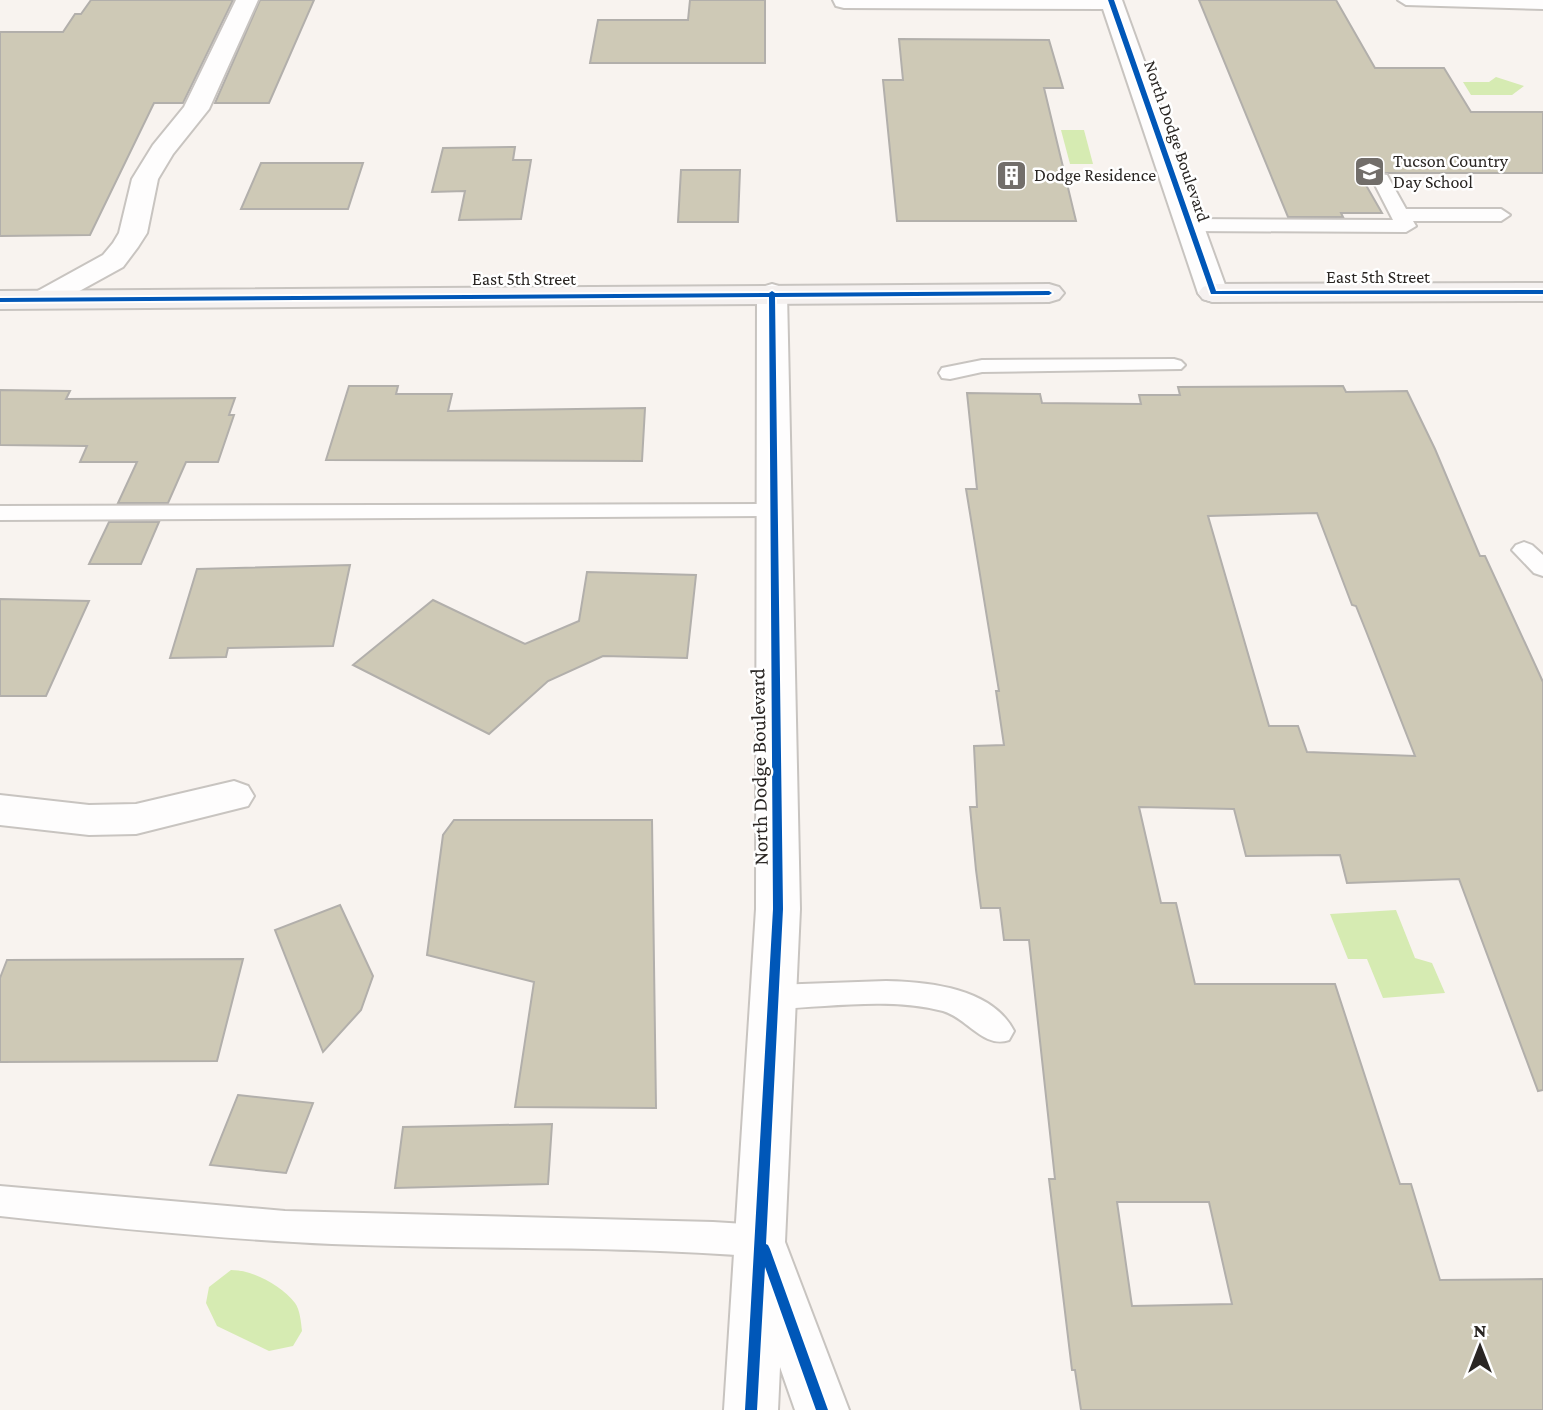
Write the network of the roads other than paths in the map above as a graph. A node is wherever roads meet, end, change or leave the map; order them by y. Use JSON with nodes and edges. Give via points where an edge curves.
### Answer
{"nodes":[{"id":1,"x":247,"y":0,"type":"edge"},
{"id":2,"x":1406,"y":0,"type":"edge"},
{"id":3,"x":844,"y":1,"type":"edge"},
{"id":4,"x":1111,"y":1,"type":"edge"},
{"id":5,"x":1543,"y":4,"type":"edge"},
{"id":6,"x":1381,"y":179,"type":"dead end"},
{"id":7,"x":1400,"y":215,"type":"junction"},
{"id":8,"x":1501,"y":215,"type":"dead end"},
{"id":9,"x":1189,"y":225,"type":"junction"},
{"id":10,"x":1543,"y":292,"type":"edge"},
{"id":11,"x":772,"y":293,"type":"junction"},
{"id":12,"x":1049,"y":293,"type":"dead end"},
{"id":13,"x":1213,"y":293,"type":"joint"},
{"id":14,"x":0,"y":299,"type":"edge"},
{"id":15,"x":44,"y":299,"type":"junction"},
{"id":16,"x":1174,"y":365,"type":"dead end"},
{"id":17,"x":950,"y":373,"type":"dead end"},
{"id":18,"x":774,"y":511,"type":"junction"},
{"id":19,"x":0,"y":513,"type":"edge"},
{"id":20,"x":1524,"y":550,"type":"dead end"},
{"id":21,"x":1543,"y":568,"type":"edge"},
{"id":22,"x":234,"y":796,"type":"dead end"},
{"id":23,"x":0,"y":810,"type":"edge"},
{"id":24,"x":774,"y":997,"type":"junction"},
{"id":25,"x":998,"y":1031,"type":"dead end"},
{"id":26,"x":0,"y":1201,"type":"edge"},
{"id":27,"x":761,"y":1241,"type":"junction"},
{"id":28,"x":751,"y":1410,"type":"edge"},
{"id":29,"x":822,"y":1410,"type":"edge"}],
"edges":[{"from":1,"to":15,"type":"street","via":[[196,109],[145,179],[133,233],[113,261]]},
{"from":2,"to":5,"type":"lane"},
{"from":3,"to":4,"type":"street"},
{"from":4,"to":9,"type":"street","name":"North Dodge Boulevard"},
{"from":6,"to":7,"type":"lane"},
{"from":7,"to":8,"type":"lane"},
{"from":7,"to":9,"type":"lane","via":[[1406,226]]},
{"from":9,"to":13,"type":"street","name":"North Dodge Boulevard"},
{"from":10,"to":13,"type":"street","name":"East 5th Street"},
{"from":11,"to":12,"type":"street","name":"East 5th Street"},
{"from":11,"to":15,"type":"street","name":"East 5th Street"},
{"from":11,"to":18,"type":"street","name":"North Dodge Boulevard"},
{"from":14,"to":15,"type":"street","name":"East 5th Street"},
{"from":16,"to":17,"type":"lane","via":[[982,366]]},
{"from":18,"to":19,"type":"lane"},
{"from":18,"to":24,"type":"street","name":"North Dodge Boulevard","via":[[778,909]]},
{"from":20,"to":21,"type":"lane"},
{"from":22,"to":23,"type":"street","via":[[136,819],[89,820]]},
{"from":24,"to":25,"type":"lane","via":[[907,994],[947,1000],[982,1015]]},
{"from":24,"to":27,"type":"street","name":"North Dodge Boulevard"},
{"from":26,"to":27,"type":"lane","via":[[124,1215],[377,1230],[638,1232]]},
{"from":27,"to":28,"type":"street","name":"North Dodge Boulevard"},
{"from":27,"to":29,"type":"street","name":"North Dodge Boulevard"}]}
